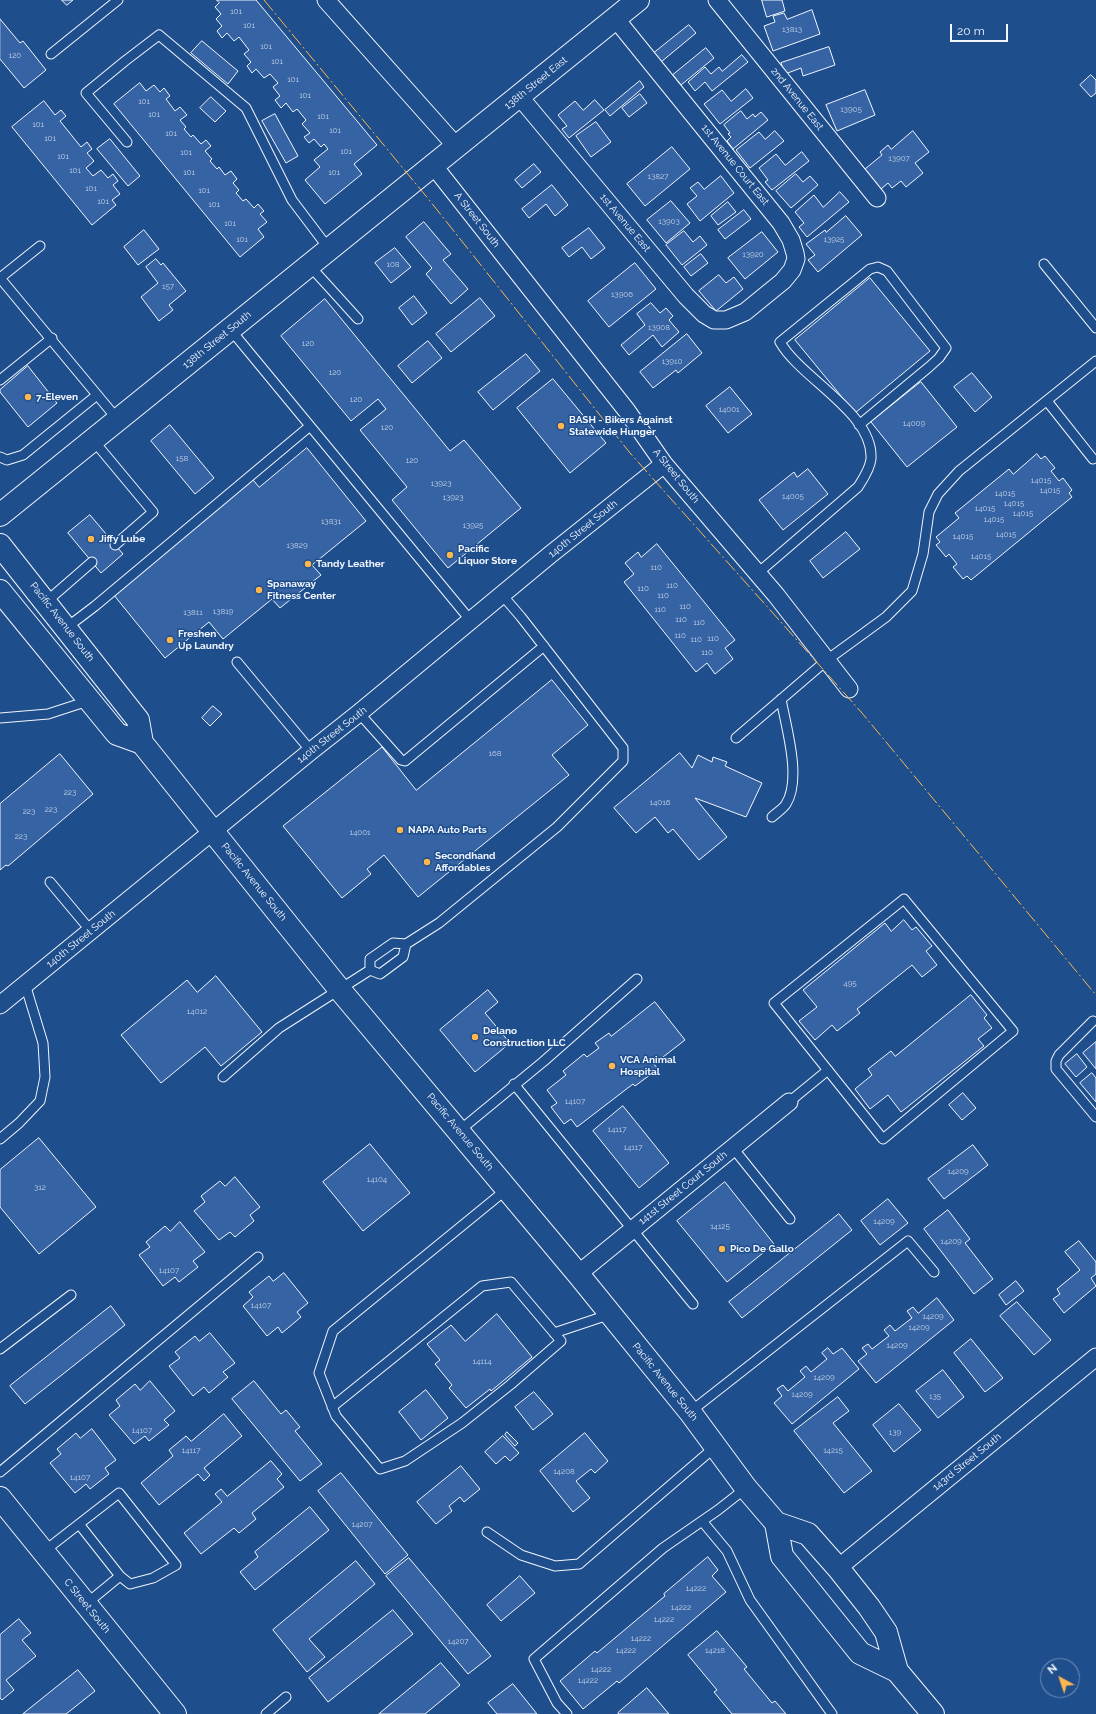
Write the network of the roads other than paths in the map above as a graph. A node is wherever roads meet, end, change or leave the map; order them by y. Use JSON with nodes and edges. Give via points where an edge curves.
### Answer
{"nodes":[{"id":1,"x":118,"y":0,"type":"edge"},
{"id":2,"x":326,"y":0,"type":"edge"},
{"id":3,"x":638,"y":0,"type":"edge"},
{"id":4,"x":718,"y":0,"type":"edge"},
{"id":5,"x":615,"y":18,"type":"junction"},
{"id":6,"x":51,"y":54,"type":"dead end"},
{"id":7,"x":519,"y":96,"type":"junction"},
{"id":8,"x":127,"y":142,"type":"dead end"},
{"id":9,"x":456,"y":146,"type":"junction"},
{"id":10,"x":433,"y":164,"type":"junction"},
{"id":11,"x":877,"y":198,"type":"dead end"},
{"id":12,"x":40,"y":246,"type":"dead end"},
{"id":13,"x":330,"y":249,"type":"junction"},
{"id":14,"x":1044,"y":264,"type":"dead end"},
{"id":15,"x":310,"y":265,"type":"junction"},
{"id":16,"x":0,"y":278,"type":"edge"},
{"id":17,"x":745,"y":312,"type":"joint"},
{"id":18,"x":358,"y":319,"type":"dead end"},
{"id":19,"x":1096,"y":328,"type":"edge"},
{"id":20,"x":230,"y":329,"type":"junction"},
{"id":21,"x":52,"y":338,"type":"junction"},
{"id":22,"x":1096,"y":361,"type":"edge"},
{"id":23,"x":0,"y":380,"type":"edge"},
{"id":24,"x":97,"y":395,"type":"junction"},
{"id":25,"x":1047,"y":401,"type":"junction"},
{"id":26,"x":118,"y":420,"type":"junction"},
{"id":27,"x":859,"y":425,"type":"junction"},
{"id":28,"x":310,"y":426,"type":"junction"},
{"id":29,"x":93,"y":440,"type":"junction"},
{"id":30,"x":0,"y":457,"type":"edge"},
{"id":31,"x":1093,"y":459,"type":"dead end"},
{"id":32,"x":664,"y":464,"type":"junction"},
{"id":33,"x":0,"y":515,"type":"edge"},
{"id":34,"x":0,"y":545,"type":"edge"},
{"id":35,"x":115,"y":545,"type":"dead end"},
{"id":36,"x":92,"y":562,"type":"dead end"},
{"id":37,"x":758,"y":573,"type":"junction"},
{"id":38,"x":0,"y":591,"type":"edge"},
{"id":39,"x":503,"y":596,"type":"junction"},
{"id":40,"x":46,"y":602,"type":"junction"},
{"id":41,"x":471,"y":621,"type":"junction"},
{"id":42,"x":66,"y":628,"type":"junction"},
{"id":43,"x":544,"y":646,"type":"junction"},
{"id":44,"x":827,"y":660,"type":"junction"},
{"id":45,"x":237,"y":662,"type":"dead end"},
{"id":46,"x":850,"y":689,"type":"dead end"},
{"id":47,"x":781,"y":699,"type":"junction"},
{"id":48,"x":88,"y":701,"type":"junction"},
{"id":49,"x":359,"y":713,"type":"junction"},
{"id":50,"x":0,"y":718,"type":"edge"},
{"id":51,"x":736,"y":738,"type":"dead end"},
{"id":52,"x":142,"y":743,"type":"junction"},
{"id":53,"x":312,"y":751,"type":"junction"},
{"id":54,"x":772,"y":817,"type":"dead end"},
{"id":55,"x":214,"y":831,"type":"junction"},
{"id":56,"x":50,"y":882,"type":"dead end"},
{"id":57,"x":91,"y":931,"type":"junction"},
{"id":58,"x":406,"y":944,"type":"junction"},
{"id":59,"x":370,"y":970,"type":"junction"},
{"id":60,"x":637,"y":979,"type":"dead end"},
{"id":61,"x":25,"y":984,"type":"junction"},
{"id":62,"x":340,"y":990,"type":"junction"},
{"id":63,"x":0,"y":1005,"type":"edge"},
{"id":64,"x":1093,"y":1021,"type":"dead end"},
{"id":65,"x":828,"y":1070,"type":"junction"},
{"id":66,"x":223,"y":1077,"type":"dead end"},
{"id":67,"x":514,"y":1084,"type":"junction"},
{"id":68,"x":788,"y":1102,"type":"joint"},
{"id":69,"x":1096,"y":1117,"type":"edge"},
{"id":70,"x":459,"y":1131,"type":"junction"},
{"id":71,"x":0,"y":1140,"type":"edge"},
{"id":72,"x":733,"y":1148,"type":"junction"},
{"id":73,"x":507,"y":1189,"type":"junction"},
{"id":74,"x":790,"y":1219,"type":"dead end"},
{"id":75,"x":632,"y":1230,"type":"junction"},
{"id":76,"x":258,"y":1257,"type":"dead end"},
{"id":77,"x":934,"y":1272,"type":"dead end"},
{"id":78,"x":578,"y":1274,"type":"junction"},
{"id":79,"x":71,"y":1295,"type":"dead end"},
{"id":80,"x":693,"y":1304,"type":"dead end"},
{"id":81,"x":611,"y":1314,"type":"junction"},
{"id":82,"x":554,"y":1333,"type":"junction"},
{"id":83,"x":0,"y":1349,"type":"edge"},
{"id":84,"x":1096,"y":1357,"type":"edge"},
{"id":85,"x":332,"y":1407,"type":"junction"},
{"id":86,"x":690,"y":1412,"type":"junction"},
{"id":87,"x":715,"y":1447,"type":"junction"},
{"id":88,"x":0,"y":1472,"type":"edge"},
{"id":89,"x":746,"y":1488,"type":"junction"},
{"id":90,"x":0,"y":1498,"type":"edge"},
{"id":91,"x":702,"y":1521,"type":"junction"},
{"id":92,"x":776,"y":1523,"type":"junction"},
{"id":93,"x":79,"y":1524,"type":"junction"},
{"id":94,"x":487,"y":1532,"type":"dead end"},
{"id":95,"x":43,"y":1552,"type":"junction"},
{"id":96,"x":838,"y":1568,"type":"junction"},
{"id":97,"x":120,"y":1576,"type":"junction"},
{"id":98,"x":86,"y":1604,"type":"junction"},
{"id":99,"x":897,"y":1671,"type":"junction"},
{"id":100,"x":286,"y":1697,"type":"dead end"},
{"id":101,"x":170,"y":1712,"type":"edge"},
{"id":102,"x":266,"y":1714,"type":"edge"},
{"id":103,"x":567,"y":1714,"type":"edge"},
{"id":104,"x":832,"y":1714,"type":"edge"},
{"id":105,"x":933,"y":1714,"type":"edge"}],
"edges":[{"from":1,"to":6,"type":"lane"},
{"from":2,"to":9,"type":"street"},
{"from":3,"to":5,"type":"main road","name":"138th Street East"},
{"from":4,"to":11,"type":"street","name":"2nd Avenue East"},
{"from":5,"to":7,"type":"main road","name":"138th Street East"},
{"from":5,"to":17,"type":"street","name":"1st Avenue Court East","via":[[774,212],[791,240],[796,258],[789,276]]},
{"from":7,"to":9,"type":"main road","name":"138th Street East"},
{"from":7,"to":17,"type":"street","name":"1st Avenue East","via":[[696,307],[714,320],[726,320]]},
{"from":8,"to":13,"type":"lane","via":[[86,93],[159,35],[246,108],[292,200]]},
{"from":9,"to":10,"type":"main road","name":"138th Street East"},
{"from":10,"to":13,"type":"main road","name":"138th Street South"},
{"from":10,"to":32,"type":"street","name":"A Street South","via":[[627,411]]},
{"from":12,"to":16,"type":"lane"},
{"from":13,"to":15,"type":"main road","name":"138th Street South"},
{"from":14,"to":19,"type":"lane"},
{"from":15,"to":18,"type":"lane"},
{"from":15,"to":20,"type":"main road","name":"138th Street South"},
{"from":16,"to":21,"type":"lane"},
{"from":20,"to":26,"type":"main road","name":"138th Street South"},
{"from":20,"to":28,"type":"lane"},
{"from":21,"to":23,"type":"lane"},
{"from":21,"to":24,"type":"lane"},
{"from":22,"to":25,"type":"lane"},
{"from":24,"to":26,"type":"lane"},
{"from":24,"to":30,"type":"lane","via":[[23,455],[7,460]]},
{"from":25,"to":31,"type":"lane"},
{"from":25,"to":44,"type":"lane","via":[[959,471],[938,494],[929,512],[923,554],[912,591],[886,617]]},
{"from":26,"to":29,"type":"main road","name":"138th Street South"},
{"from":27,"to":27,"type":"lane","via":[[780,342],[870,270],[878,267],[887,271],[946,348],[929,367]]},
{"from":27,"to":37,"type":"lane","via":[[870,444],[871,461],[858,487]]},
{"from":28,"to":41,"type":"lane"},
{"from":28,"to":42,"type":"lane"},
{"from":29,"to":33,"type":"main road","name":"138th Street South"},
{"from":29,"to":35,"type":"lane","via":[[153,512]]},
{"from":32,"to":37,"type":"street","name":"A Street South"},
{"from":32,"to":39,"type":"street","name":"140th Street South","via":[[551,554]]},
{"from":34,"to":40,"type":"main road","name":"Pacific Avenue South"},
{"from":36,"to":40,"type":"lane"},
{"from":37,"to":44,"type":"street","name":"A Street South"},
{"from":38,"to":48,"type":"main road"},
{"from":39,"to":41,"type":"street","name":"140th Street South"},
{"from":39,"to":43,"type":"lane"},
{"from":40,"to":42,"type":"main road","name":"Pacific Avenue South"},
{"from":41,"to":49,"type":"street","name":"140th Street South"},
{"from":42,"to":52,"type":"main road","name":"Pacific Avenue South","via":[[138,720]]},
{"from":43,"to":49,"type":"lane","via":[[405,761],[401,760]]},
{"from":43,"to":58,"type":"lane","via":[[623,748],[623,761],[557,827],[440,922]]},
{"from":44,"to":46,"type":"street","name":"A Street South"},
{"from":44,"to":47,"type":"lane"},
{"from":45,"to":53,"type":"lane"},
{"from":47,"to":51,"type":"lane"},
{"from":47,"to":54,"type":"lane","via":[[794,767],[793,783],[786,804]]},
{"from":48,"to":50,"type":"lane","via":[[48,714]]},
{"from":48,"to":52,"type":"main road","via":[[117,734]]},
{"from":49,"to":53,"type":"street","name":"140th Street South"},
{"from":52,"to":55,"type":"main road","name":"Pacific Avenue South"},
{"from":53,"to":55,"type":"street","name":"140th Street South"},
{"from":55,"to":57,"type":"street","name":"140th Street South"},
{"from":55,"to":62,"type":"main road","name":"Pacific Avenue South"},
{"from":56,"to":57,"type":"lane"},
{"from":57,"to":61,"type":"street","name":"140th Street South"},
{"from":58,"to":59,"type":"lane","via":[[393,943],[370,959]]},
{"from":58,"to":59,"type":"lane","via":[[403,957],[380,974]]},
{"from":59,"to":62,"type":"lane"},
{"from":60,"to":67,"type":"lane"},
{"from":61,"to":63,"type":"street","name":"140th Street South"},
{"from":61,"to":71,"type":"lane","via":[[43,1043],[45,1077],[40,1101]]},
{"from":62,"to":66,"type":"lane","via":[[279,1028]]},
{"from":62,"to":70,"type":"main road","name":"Pacific Avenue South"},
{"from":64,"to":69,"type":"lane","via":[[1059,1055],[1056,1069]]},
{"from":65,"to":65,"type":"lane","via":[[883,1139],[1013,1031],[904,899],[774,1003]]},
{"from":65,"to":68,"type":"lane"},
{"from":67,"to":70,"type":"lane"},
{"from":67,"to":75,"type":"lane"},
{"from":68,"to":72,"type":"street","name":"141st Street Court South"},
{"from":70,"to":73,"type":"main road","name":"Pacific Avenue South"},
{"from":72,"to":74,"type":"lane"},
{"from":72,"to":75,"type":"street","name":"141st Street Court South"},
{"from":73,"to":78,"type":"main road","name":"Pacific Avenue South"},
{"from":73,"to":85,"type":"lane","via":[[333,1331],[319,1373]]},
{"from":75,"to":78,"type":"street","name":"141st Street Court South"},
{"from":75,"to":80,"type":"lane"},
{"from":76,"to":88,"type":"lane"},
{"from":77,"to":86,"type":"lane","via":[[908,1241]]},
{"from":78,"to":81,"type":"main road","name":"Pacific Avenue South"},
{"from":79,"to":83,"type":"lane"},
{"from":81,"to":82,"type":"lane"},
{"from":81,"to":86,"type":"main road","name":"Pacific Avenue South"},
{"from":82,"to":85,"type":"lane","via":[[511,1282],[482,1286]]},
{"from":82,"to":85,"type":"lane","via":[[561,1341],[462,1423],[406,1461],[380,1469],[336,1416]]},
{"from":84,"to":96,"type":"street","name":"143rd Street South"},
{"from":86,"to":87,"type":"main road","name":"Pacific Avenue South"},
{"from":87,"to":89,"type":"main road","name":"Pacific Avenue South"},
{"from":87,"to":94,"type":"lane","via":[[579,1564],[555,1566],[521,1555]]},
{"from":89,"to":91,"type":"lane"},
{"from":89,"to":92,"type":"main road","name":"Pacific Avenue South"},
{"from":90,"to":95,"type":"main road","name":"C Street South"},
{"from":91,"to":103,"type":"lane","via":[[663,1548],[534,1659],[557,1703]]},
{"from":91,"to":104,"type":"lane","via":[[727,1551],[750,1600]]},
{"from":92,"to":96,"type":"main road","via":[[808,1534]]},
{"from":92,"to":99,"type":"main road","via":[[782,1556],[860,1653]]},
{"from":93,"to":95,"type":"lane"},
{"from":93,"to":97,"type":"lane"},
{"from":93,"to":97,"type":"lane","via":[[119,1493],[176,1565],[153,1578],[130,1584]]},
{"from":95,"to":98,"type":"main road","name":"C Street South"},
{"from":96,"to":99,"type":"main road","via":[[886,1632]]},
{"from":97,"to":98,"type":"lane"},
{"from":98,"to":101,"type":"main road","name":"C Street South"},
{"from":99,"to":105,"type":"main road"},
{"from":100,"to":102,"type":"lane"}]}
